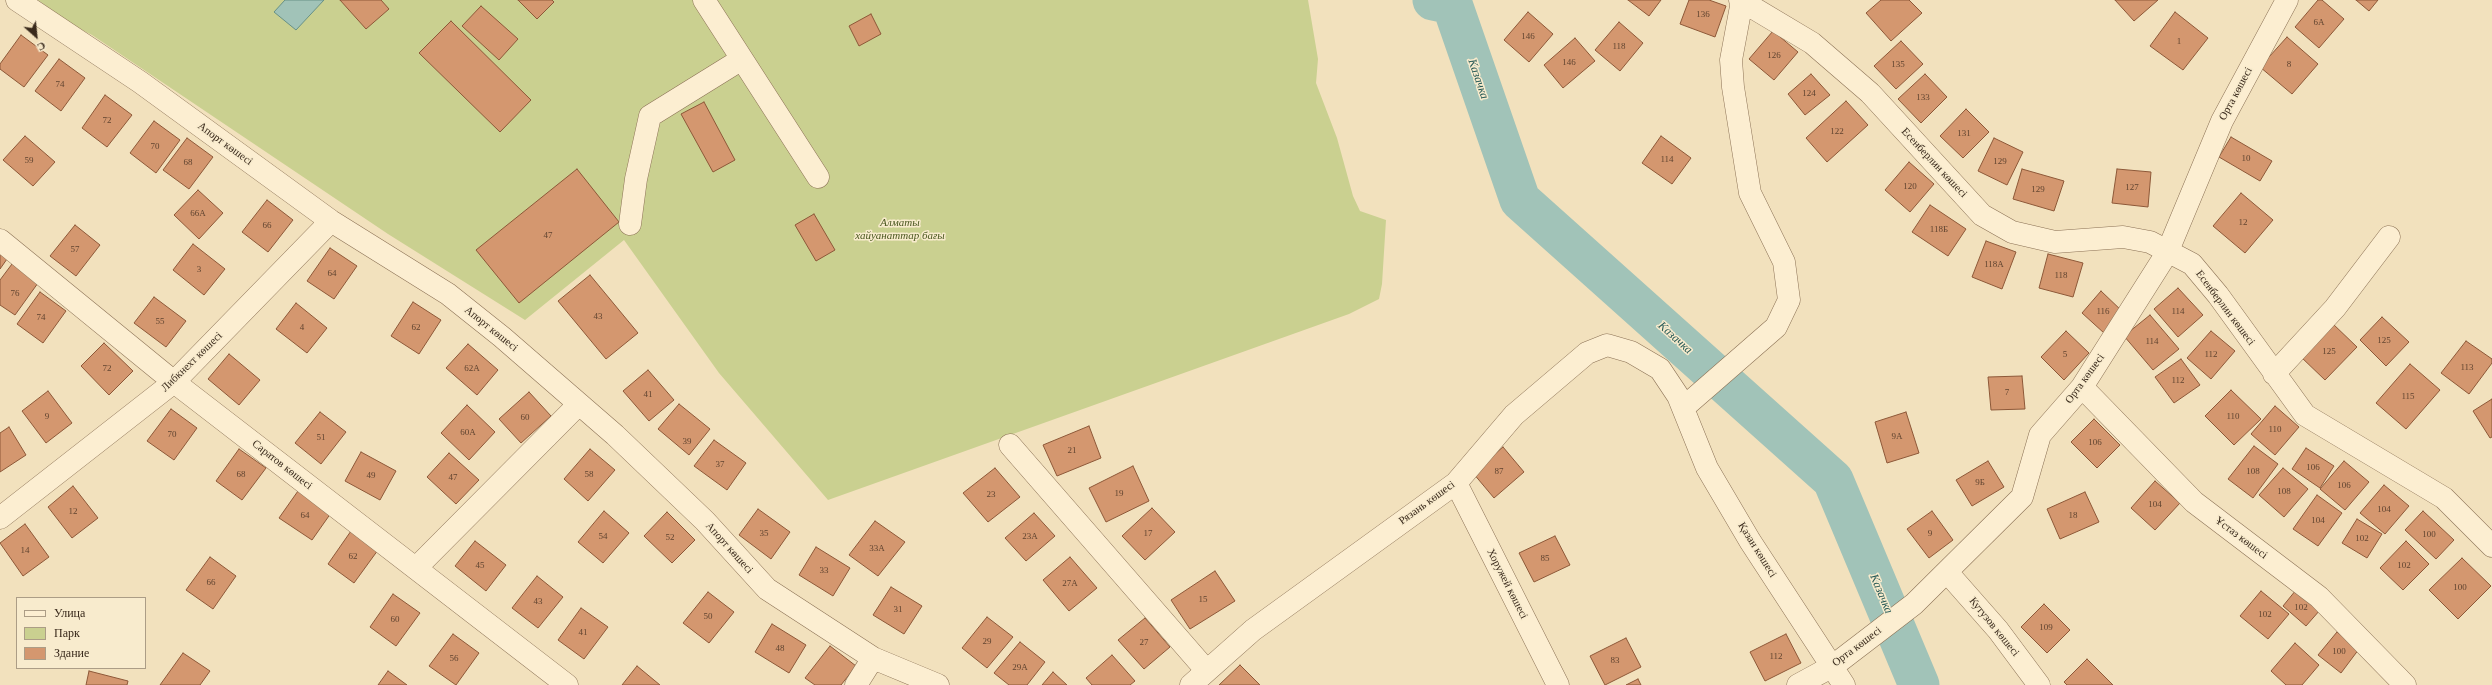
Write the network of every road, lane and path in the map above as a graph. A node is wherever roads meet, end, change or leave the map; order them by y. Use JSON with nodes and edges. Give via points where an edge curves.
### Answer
{"nodes":[{"id":1,"x":17,"y":0,"type":"edge"},
{"id":2,"x":704,"y":0,"type":"edge"},
{"id":3,"x":1741,"y":0,"type":"edge"},
{"id":4,"x":2287,"y":0,"type":"edge"},
{"id":5,"x":742,"y":59,"type":"junction"},
{"id":6,"x":818,"y":177,"type":"dead end"},
{"id":7,"x":331,"y":221,"type":"junction"},
{"id":8,"x":630,"y":224,"type":"dead end"},
{"id":9,"x":2389,"y":237,"type":"dead end"},
{"id":10,"x":0,"y":240,"type":"edge"},
{"id":11,"x":2167,"y":253,"type":"junction"},
{"id":12,"x":2274,"y":374,"type":"junction"},
{"id":13,"x":174,"y":382,"type":"junction"},
{"id":14,"x":2082,"y":388,"type":"junction"},
{"id":15,"x":1690,"y":403,"type":"junction"},
{"id":16,"x":580,"y":404,"type":"junction"},
{"id":17,"x":1010,"y":445,"type":"dead end"},
{"id":18,"x":1456,"y":483,"type":"junction"},
{"id":19,"x":0,"y":518,"type":"edge"},
{"id":20,"x":2492,"y":546,"type":"edge"},
{"id":21,"x":416,"y":568,"type":"junction"},
{"id":22,"x":1947,"y":572,"type":"junction"},
{"id":23,"x":874,"y":658,"type":"junction"},
{"id":24,"x":1838,"y":661,"type":"junction"},
{"id":25,"x":1206,"y":670,"type":"junction"},
{"id":26,"x":567,"y":685,"type":"edge"},
{"id":27,"x":856,"y":685,"type":"edge"},
{"id":28,"x":938,"y":685,"type":"edge"},
{"id":29,"x":1191,"y":685,"type":"edge"},
{"id":30,"x":1558,"y":685,"type":"edge"},
{"id":31,"x":1798,"y":685,"type":"edge"},
{"id":32,"x":1844,"y":685,"type":"edge"},
{"id":33,"x":2039,"y":685,"type":"edge"},
{"id":34,"x":2405,"y":685,"type":"edge"}],
"edges":[{"from":1,"to":7,"type":"street","name":"Апорт көшесі","via":[[140,82]]},
{"from":2,"to":5,"type":"street"},
{"from":3,"to":11,"type":"street","name":"Есенберлин көшесі","via":[[1812,43],[1870,93],[1988,218],[2012,232],[2055,242],[2123,237],[2150,242]]},
{"from":3,"to":15,"type":"street","via":[[1732,60],[1733,87],[1750,193],[1784,262],[1789,300],[1776,327]]},
{"from":4,"to":11,"type":"street","name":"Орта көшесі","via":[[2222,121]]},
{"from":5,"to":6,"type":"street"},
{"from":5,"to":8,"type":"street","via":[[650,116],[636,179]]},
{"from":7,"to":13,"type":"street","name":"Либкнехт көшесі"},
{"from":7,"to":16,"type":"street","name":"Апорт көшесі","via":[[448,294]]},
{"from":9,"to":12,"type":"street","via":[[2334,308]]},
{"from":10,"to":13,"type":"street","name":"Саратов көшесі"},
{"from":11,"to":12,"type":"street","name":"Есенберлин көшесі","via":[[2192,264],[2218,295]]},
{"from":11,"to":14,"type":"street","name":"Орта көшесі"},
{"from":12,"to":20,"type":"street","name":"Есенберлин көшесі","via":[[2305,414],[2444,498]]},
{"from":13,"to":19,"type":"street","name":"Либкнехт көшесі"},
{"from":13,"to":21,"type":"street","name":"Саратов көшесі"},
{"from":14,"to":22,"type":"street","name":"Орта көшесі","via":[[2040,435],[2022,497]]},
{"from":14,"to":34,"type":"street","name":"Ұстаз көшесі","via":[[2194,502],[2319,597]]},
{"from":15,"to":18,"type":"street","name":"Рязань көшесі","via":[[1660,369],[1631,352],[1608,346],[1587,354],[1514,416]]},
{"from":15,"to":24,"type":"street","name":"Қазан көшесі","via":[[1707,468],[1750,541]]},
{"from":16,"to":21,"type":"street"},
{"from":16,"to":23,"type":"street","name":"Апорт көшесі","via":[[704,521],[767,589]]},
{"from":17,"to":25,"type":"street"},
{"from":18,"to":25,"type":"street","name":"Рязань көшесі","via":[[1314,584],[1253,630]]},
{"from":18,"to":30,"type":"street","name":"Хоружей көшесі"},
{"from":21,"to":26,"type":"street","name":"Саратов көшесі"},
{"from":22,"to":24,"type":"street","name":"Орта көшесі","via":[[1914,604]]},
{"from":22,"to":33,"type":"street","name":"Кутузов көшесі","via":[[1998,630]]},
{"from":23,"to":27,"type":"street"},
{"from":23,"to":28,"type":"street","name":"Апорт көшесі"},
{"from":24,"to":31,"type":"street","name":"Орта көшесі"},
{"from":24,"to":32,"type":"street","name":"Қазан көшесі"},
{"from":25,"to":29,"type":"street","name":"Рязань көшесі"}]}
